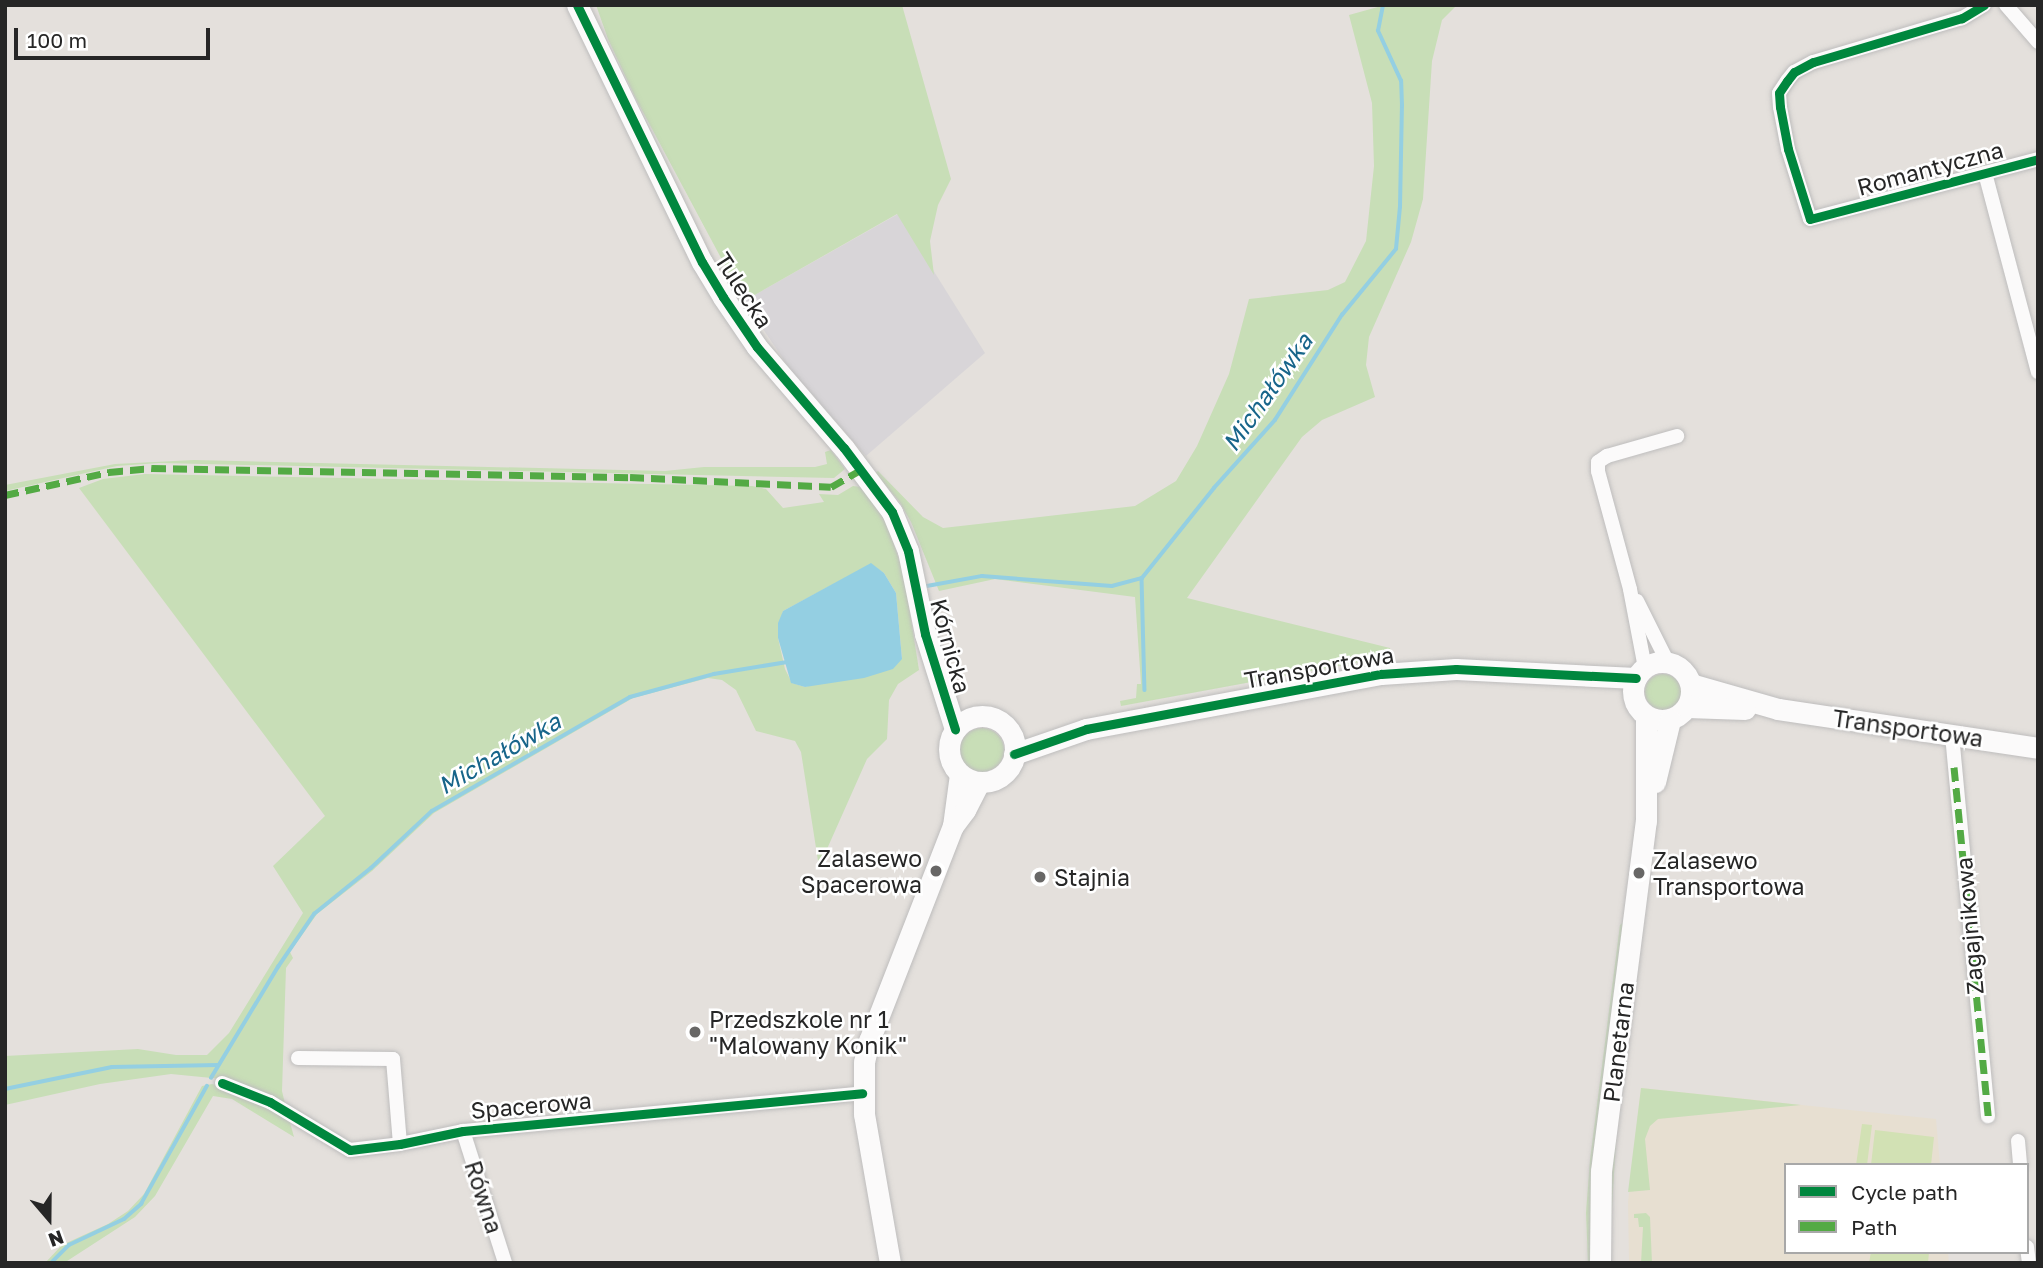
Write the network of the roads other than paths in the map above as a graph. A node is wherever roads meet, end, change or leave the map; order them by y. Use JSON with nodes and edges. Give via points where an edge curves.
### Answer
{"nodes":[{"id":1,"x":577,"y":5,"type":"edge"},
{"id":2,"x":1984,"y":5,"type":"edge"},
{"id":3,"x":2006,"y":5,"type":"edge"},
{"id":4,"x":2038,"y":42,"type":"edge"},
{"id":5,"x":2038,"y":159,"type":"edge"},
{"id":6,"x":1985,"y":173,"type":"junction"},
{"id":7,"x":2038,"y":372,"type":"edge"},
{"id":8,"x":1676,"y":436,"type":"dead end"},
{"id":9,"x":914,"y":572,"type":"joint"},
{"id":10,"x":1630,"y":589,"type":"junction"},
{"id":11,"x":1668,"y":663,"type":"junction"},
{"id":12,"x":937,"y":670,"type":"junction"},
{"id":13,"x":1638,"y":681,"type":"junction"},
{"id":14,"x":1690,"y":684,"type":"junction"},
{"id":15,"x":1687,"y":706,"type":"junction"},
{"id":16,"x":1778,"y":709,"type":"junction"},
{"id":17,"x":1646,"y":716,"type":"junction"},
{"id":18,"x":975,"y":717,"type":"junction"},
{"id":19,"x":1670,"y":720,"type":"junction"},
{"id":20,"x":955,"y":729,"type":"junction"},
{"id":21,"x":1952,"y":735,"type":"junction"},
{"id":22,"x":1013,"y":744,"type":"junction"},
{"id":23,"x":2038,"y":748,"type":"edge"},
{"id":24,"x":970,"y":778,"type":"junction"},
{"id":25,"x":1646,"y":821,"type":"junction"},
{"id":26,"x":298,"y":1058,"type":"dead end"},
{"id":27,"x":222,"y":1083,"type":"dead end"},
{"id":28,"x":862,"y":1093,"type":"junction"},
{"id":29,"x":1988,"y":1116,"type":"dead end"},
{"id":30,"x":463,"y":1131,"type":"junction"},
{"id":31,"x":2018,"y":1141,"type":"dead end"},
{"id":32,"x":400,"y":1144,"type":"junction"},
{"id":33,"x":2020,"y":1163,"type":"edge"},
{"id":34,"x":505,"y":1263,"type":"edge"},
{"id":35,"x":890,"y":1263,"type":"edge"},
{"id":36,"x":1600,"y":1263,"type":"edge"}],
"edges":[{"from":1,"to":9,"type":"street","name":"Tulecka","via":[[702,262],[757,347],[892,512]]},
{"from":2,"to":6,"type":"street","name":"Romantyczna","via":[[1962,18],[1813,62],[1794,72],[1779,93],[1788,149],[1811,219]]},
{"from":3,"to":4,"type":"street"},
{"from":5,"to":6,"type":"street","name":"Romantyczna"},
{"from":6,"to":7,"type":"street"},
{"from":8,"to":10,"type":"street","via":[[1598,462]]},
{"from":9,"to":12,"type":"street","name":"Kórnicka","via":[[923,627]]},
{"from":10,"to":11,"type":"street"},
{"from":10,"to":13,"type":"street"},
{"from":11,"to":13,"type":"street"},
{"from":11,"to":14,"type":"street","via":[[1680,668]]},
{"from":12,"to":18,"type":"street","name":"Kórnicka"},
{"from":12,"to":20,"type":"street","name":"Kórnicka"},
{"from":13,"to":17,"type":"street"},
{"from":13,"to":22,"type":"street","name":"Transportowa","via":[[1456,669],[1381,674]]},
{"from":14,"to":15,"type":"street"},
{"from":14,"to":16,"type":"street","name":"Transportowa"},
{"from":15,"to":16,"type":"street","name":"Transportowa"},
{"from":15,"to":19,"type":"street"},
{"from":16,"to":21,"type":"street","name":"Transportowa"},
{"from":17,"to":19,"type":"street"},
{"from":17,"to":25,"type":"street","name":"Planetarna"},
{"from":18,"to":20,"type":"street"},
{"from":18,"to":22,"type":"street","via":[[996,720]]},
{"from":19,"to":25,"type":"street","name":"Planetarna"},
{"from":20,"to":24,"type":"street","via":[[949,751]]},
{"from":21,"to":23,"type":"street","name":"Transportowa"},
{"from":21,"to":29,"type":"street","name":"Zagajnikowa"},
{"from":22,"to":24,"type":"street","via":[[1012,764],[998,778]]},
{"from":24,"to":28,"type":"street","via":[[869,1041]]},
{"from":25,"to":36,"type":"street","name":"Planetarna","via":[[1601,1171]]},
{"from":26,"to":32,"type":"street","via":[[393,1059]]},
{"from":27,"to":32,"type":"street","name":"Spacerowa","via":[[270,1102],[350,1150]]},
{"from":28,"to":30,"type":"street","name":"Spacerowa"},
{"from":28,"to":35,"type":"street"},
{"from":30,"to":32,"type":"street","name":"Spacerowa"},
{"from":30,"to":34,"type":"street","name":"Równa"},
{"from":31,"to":33,"type":"street"}]}
